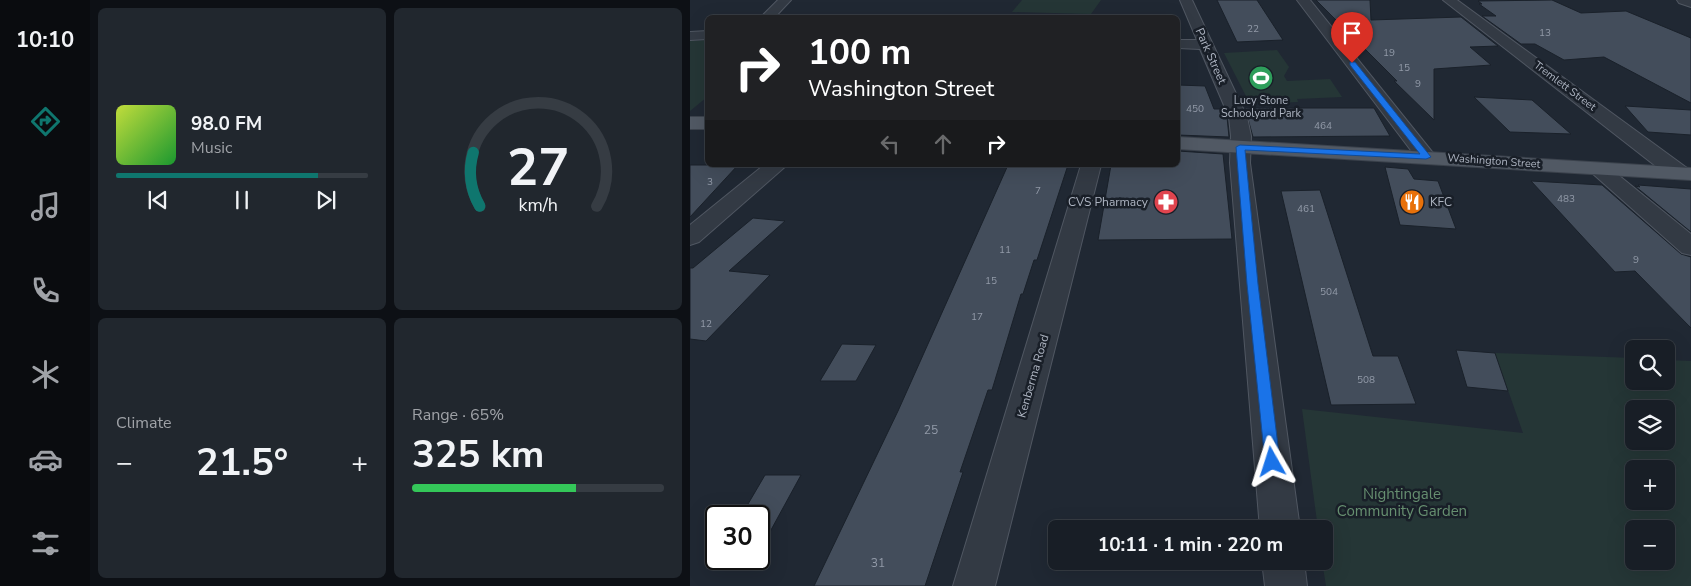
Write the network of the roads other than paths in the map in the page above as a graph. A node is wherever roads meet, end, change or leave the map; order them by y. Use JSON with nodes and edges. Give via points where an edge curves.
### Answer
{"nodes":[{"id":1,"x":785,"y":0,"type":"edge"},
{"id":2,"x":1186,"y":0,"type":"edge"},
{"id":3,"x":1303,"y":0,"type":"edge"},
{"id":4,"x":1449,"y":0,"type":"edge"},
{"id":5,"x":1683,"y":0,"type":"edge"},
{"id":6,"x":1691,"y":3,"type":"edge"},
{"id":7,"x":769,"y":15,"type":"edge"},
{"id":8,"x":705,"y":35,"type":"edge"},
{"id":9,"x":690,"y":36,"type":"edge"},
{"id":10,"x":1180,"y":44,"type":"edge"},
{"id":11,"x":1206,"y":45,"type":"junction"},
{"id":12,"x":690,"y":123,"type":"edge"},
{"id":13,"x":705,"y":123,"type":"edge"},
{"id":14,"x":1180,"y":143,"type":"edge"},
{"id":15,"x":1240,"y":147,"type":"junction"},
{"id":16,"x":1426,"y":157,"type":"junction"},
{"id":17,"x":775,"y":167,"type":"edge"},
{"id":18,"x":1090,"y":167,"type":"edge"},
{"id":19,"x":1599,"y":169,"type":"junction"},
{"id":20,"x":1685,"y":174,"type":"edge"},
{"id":21,"x":690,"y":237,"type":"edge"},
{"id":22,"x":1691,"y":247,"type":"edge"},
{"id":23,"x":1279,"y":520,"type":"edge"},
{"id":24,"x":1284,"y":570,"type":"edge"},
{"id":25,"x":974,"y":586,"type":"edge"},
{"id":26,"x":1286,"y":586,"type":"edge"}],
"edges":[{"from":1,"to":7,"type":"street"},
{"from":2,"to":11,"type":"street","name":"Park Street"},
{"from":3,"to":16,"type":"street"},
{"from":4,"to":20,"type":"street","name":"Tremlett Street"},
{"from":5,"to":6,"type":"street"},
{"from":8,"to":9,"type":"street"},
{"from":10,"to":11,"type":"street"},
{"from":11,"to":15,"type":"street","name":"Park Street","via":[[1238,117]]},
{"from":12,"to":13,"type":"main road"},
{"from":14,"to":15,"type":"main road","name":"Washington Street"},
{"from":15,"to":16,"type":"main road","name":"Washington Street"},
{"from":15,"to":23,"type":"street","name":"Park Street"},
{"from":16,"to":19,"type":"main road","name":"Washington Street"},
{"from":17,"to":21,"type":"street"},
{"from":18,"to":25,"type":"street","name":"Kenberma Road"},
{"from":19,"to":20,"type":"main road","name":"Washington Street"},
{"from":19,"to":22,"type":"street"},
{"from":24,"to":26,"type":"street"}]}
